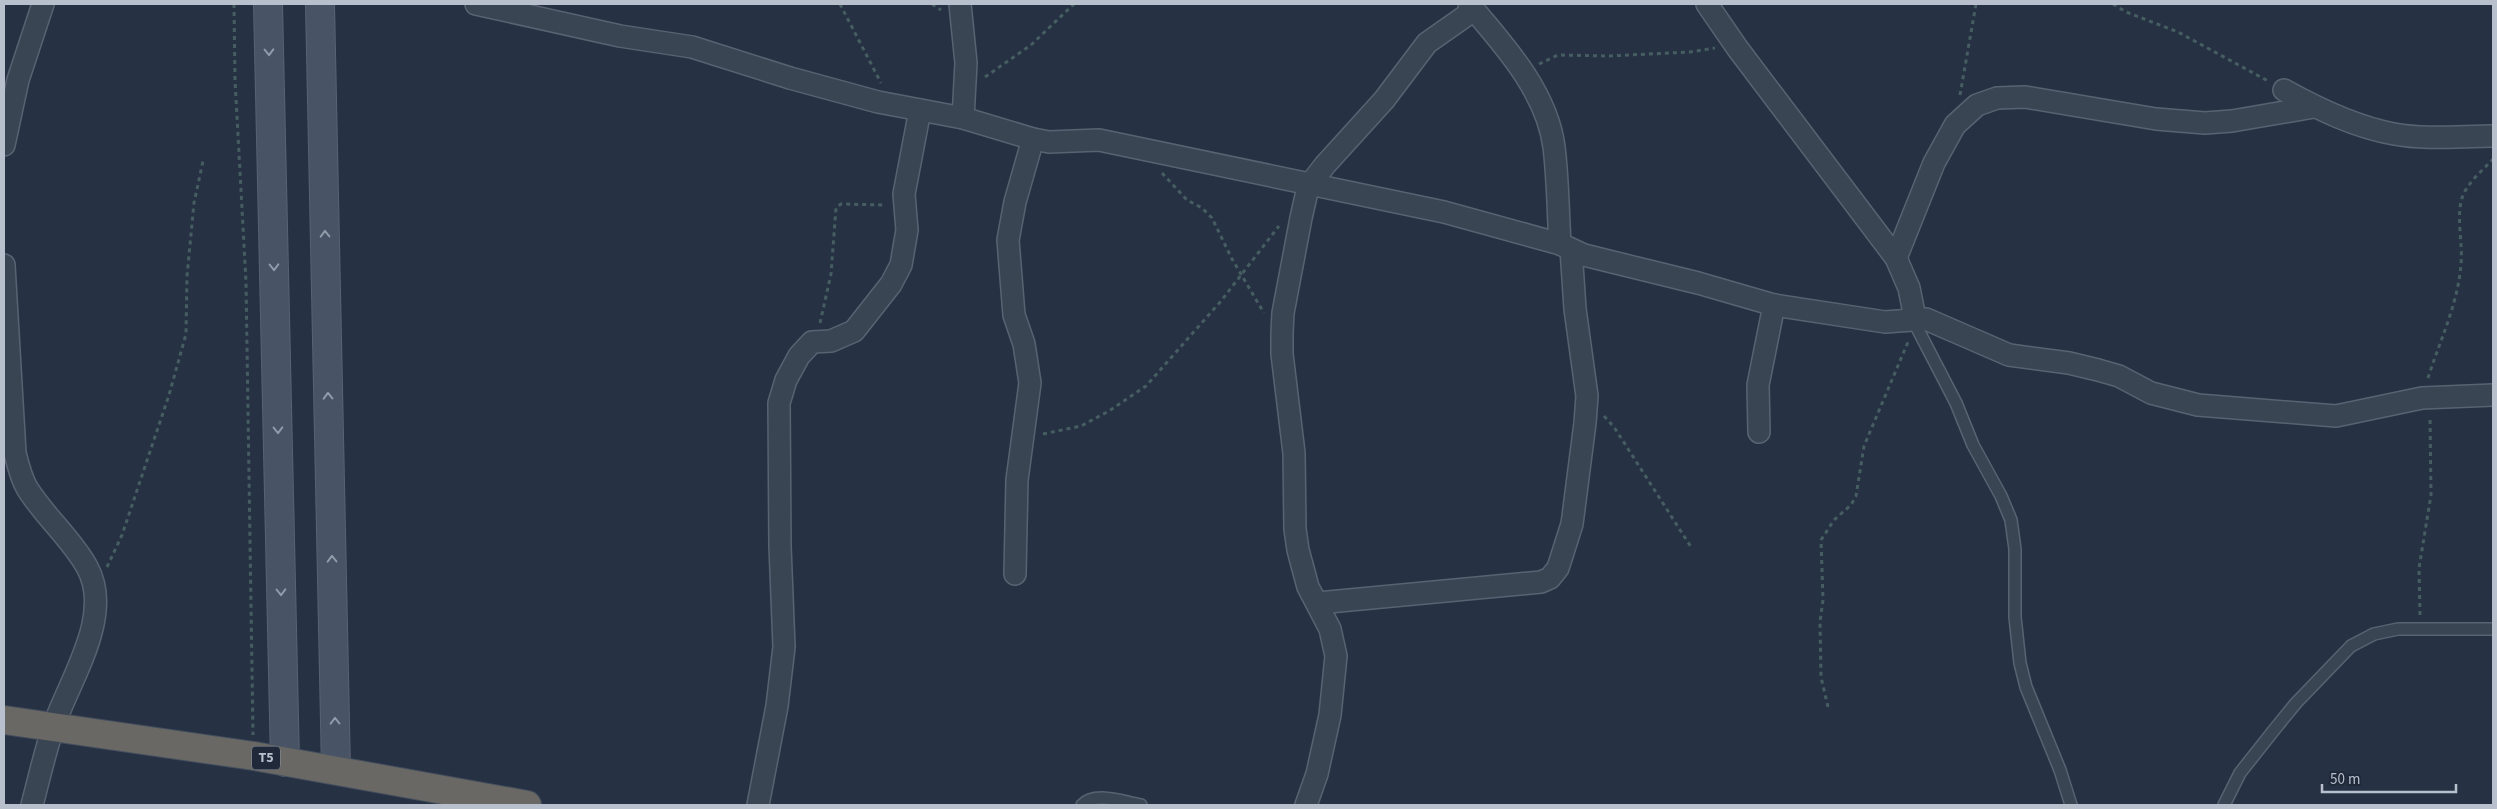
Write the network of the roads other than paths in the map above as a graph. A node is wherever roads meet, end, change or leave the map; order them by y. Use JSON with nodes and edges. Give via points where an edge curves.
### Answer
{"nodes":[{"id":1,"x":43,"y":4,"type":"edge"},
{"id":2,"x":268,"y":4,"type":"edge"},
{"id":3,"x":320,"y":4,"type":"edge"},
{"id":4,"x":476,"y":4,"type":"edge"},
{"id":5,"x":960,"y":4,"type":"edge"},
{"id":6,"x":1707,"y":4,"type":"edge"},
{"id":7,"x":1471,"y":7,"type":"edge"},
{"id":8,"x":2284,"y":90,"type":"road end"},
{"id":9,"x":2314,"y":107,"type":"junction"},
{"id":10,"x":920,"y":110,"type":"junction"},
{"id":11,"x":964,"y":118,"type":"junction"},
{"id":12,"x":2493,"y":136,"type":"edge"},
{"id":13,"x":1034,"y":139,"type":"junction"},
{"id":14,"x":4,"y":145,"type":"edge"},
{"id":15,"x":1311,"y":183,"type":"junction"},
{"id":16,"x":1565,"y":246,"type":"junction"},
{"id":17,"x":1896,"y":258,"type":"junction"},
{"id":18,"x":4,"y":265,"type":"edge"},
{"id":19,"x":1774,"y":305,"type":"junction"},
{"id":20,"x":1915,"y":321,"type":"junction"},
{"id":21,"x":2493,"y":395,"type":"edge"},
{"id":22,"x":1759,"y":432,"type":"dead end"},
{"id":23,"x":1015,"y":574,"type":"dead end"},
{"id":24,"x":1318,"y":603,"type":"junction"},
{"id":25,"x":2493,"y":629,"type":"edge"},
{"id":26,"x":4,"y":720,"type":"edge"},
{"id":27,"x":54,"y":725,"type":"junction"},
{"id":28,"x":285,"y":762,"type":"junction"},
{"id":29,"x":336,"y":770,"type":"junction"},
{"id":30,"x":32,"y":805,"type":"edge"},
{"id":31,"x":527,"y":805,"type":"edge"},
{"id":32,"x":758,"y":805,"type":"edge"},
{"id":33,"x":1082,"y":805,"type":"edge"},
{"id":34,"x":1141,"y":805,"type":"edge"},
{"id":35,"x":1306,"y":805,"type":"edge"},
{"id":36,"x":2071,"y":805,"type":"edge"},
{"id":37,"x":2224,"y":805,"type":"edge"}],
"edges":[{"from":1,"to":14,"type":"street","via":[[18,80]]},
{"from":2,"to":28,"type":"main road","one_way":true},
{"from":29,"to":3,"type":"main road","one_way":true},
{"from":4,"to":10,"type":"street","via":[[620,36],[692,47],[790,78]]},
{"from":5,"to":11,"type":"street","via":[[966,63]]},
{"from":6,"to":17,"type":"street"},
{"from":7,"to":15,"type":"street","via":[[1427,43],[1384,100]]},
{"from":7,"to":16,"type":"street","via":[[1537,94],[1554,146]]},
{"from":8,"to":9,"type":"street"},
{"from":9,"to":12,"type":"street","via":[[2393,134]]},
{"from":9,"to":17,"type":"street","via":[[2204,123],[2156,119],[2025,97],[1997,98],[1977,105],[1954,125],[1934,163]]},
{"from":10,"to":11,"type":"street"},
{"from":10,"to":32,"type":"street","via":[[904,202],[907,230],[901,266],[854,331],[831,340],[812,342],[798,356],[779,403],[784,647]]},
{"from":11,"to":13,"type":"street"},
{"from":13,"to":15,"type":"street","via":[[1049,142],[1099,140]]},
{"from":13,"to":23,"type":"street","via":[[1015,202],[1008,240],[1014,315],[1030,368],[1030,396],[1017,480]]},
{"from":15,"to":16,"type":"street","via":[[1444,212]]},
{"from":15,"to":24,"type":"street","via":[[1283,313],[1282,354],[1294,453],[1298,550],[1308,587]]},
{"from":16,"to":19,"type":"street","via":[[1584,255]]},
{"from":16,"to":24,"type":"street","via":[[1587,396],[1572,524],[1558,568],[1550,578],[1526,584]]},
{"from":17,"to":20,"type":"street","via":[[1909,288]]},
{"from":18,"to":27,"type":"street","via":[[15,453],[19,468],[27,488],[79,554],[94,582],[94,610],[82,663]]},
{"from":19,"to":20,"type":"street","via":[[1885,322]]},
{"from":19,"to":22,"type":"street","via":[[1758,385]]},
{"from":20,"to":21,"type":"street","via":[[1926,319],[1942,324],[2009,355],[2098,370],[2119,376],[2151,393],[2198,405],[2336,416],[2425,398]]},
{"from":20,"to":36,"type":"lane","via":[[2011,520],[2020,663]]},
{"from":24,"to":35,"type":"street","via":[[1330,629],[1336,656],[1330,715],[1317,774]]},
{"from":25,"to":37,"type":"lane","via":[[2398,629],[2374,634],[2351,646],[2274,730],[2240,774]]},
{"from":26,"to":27,"type":"highway","number":"T5"},
{"from":27,"to":28,"type":"highway","number":"T5"},
{"from":27,"to":30,"type":"street"},
{"from":28,"to":29,"type":"highway","number":"T5"},
{"from":29,"to":31,"type":"highway","number":"T5"},
{"from":33,"to":34,"type":"lane","via":[[1095,797]]}]}
